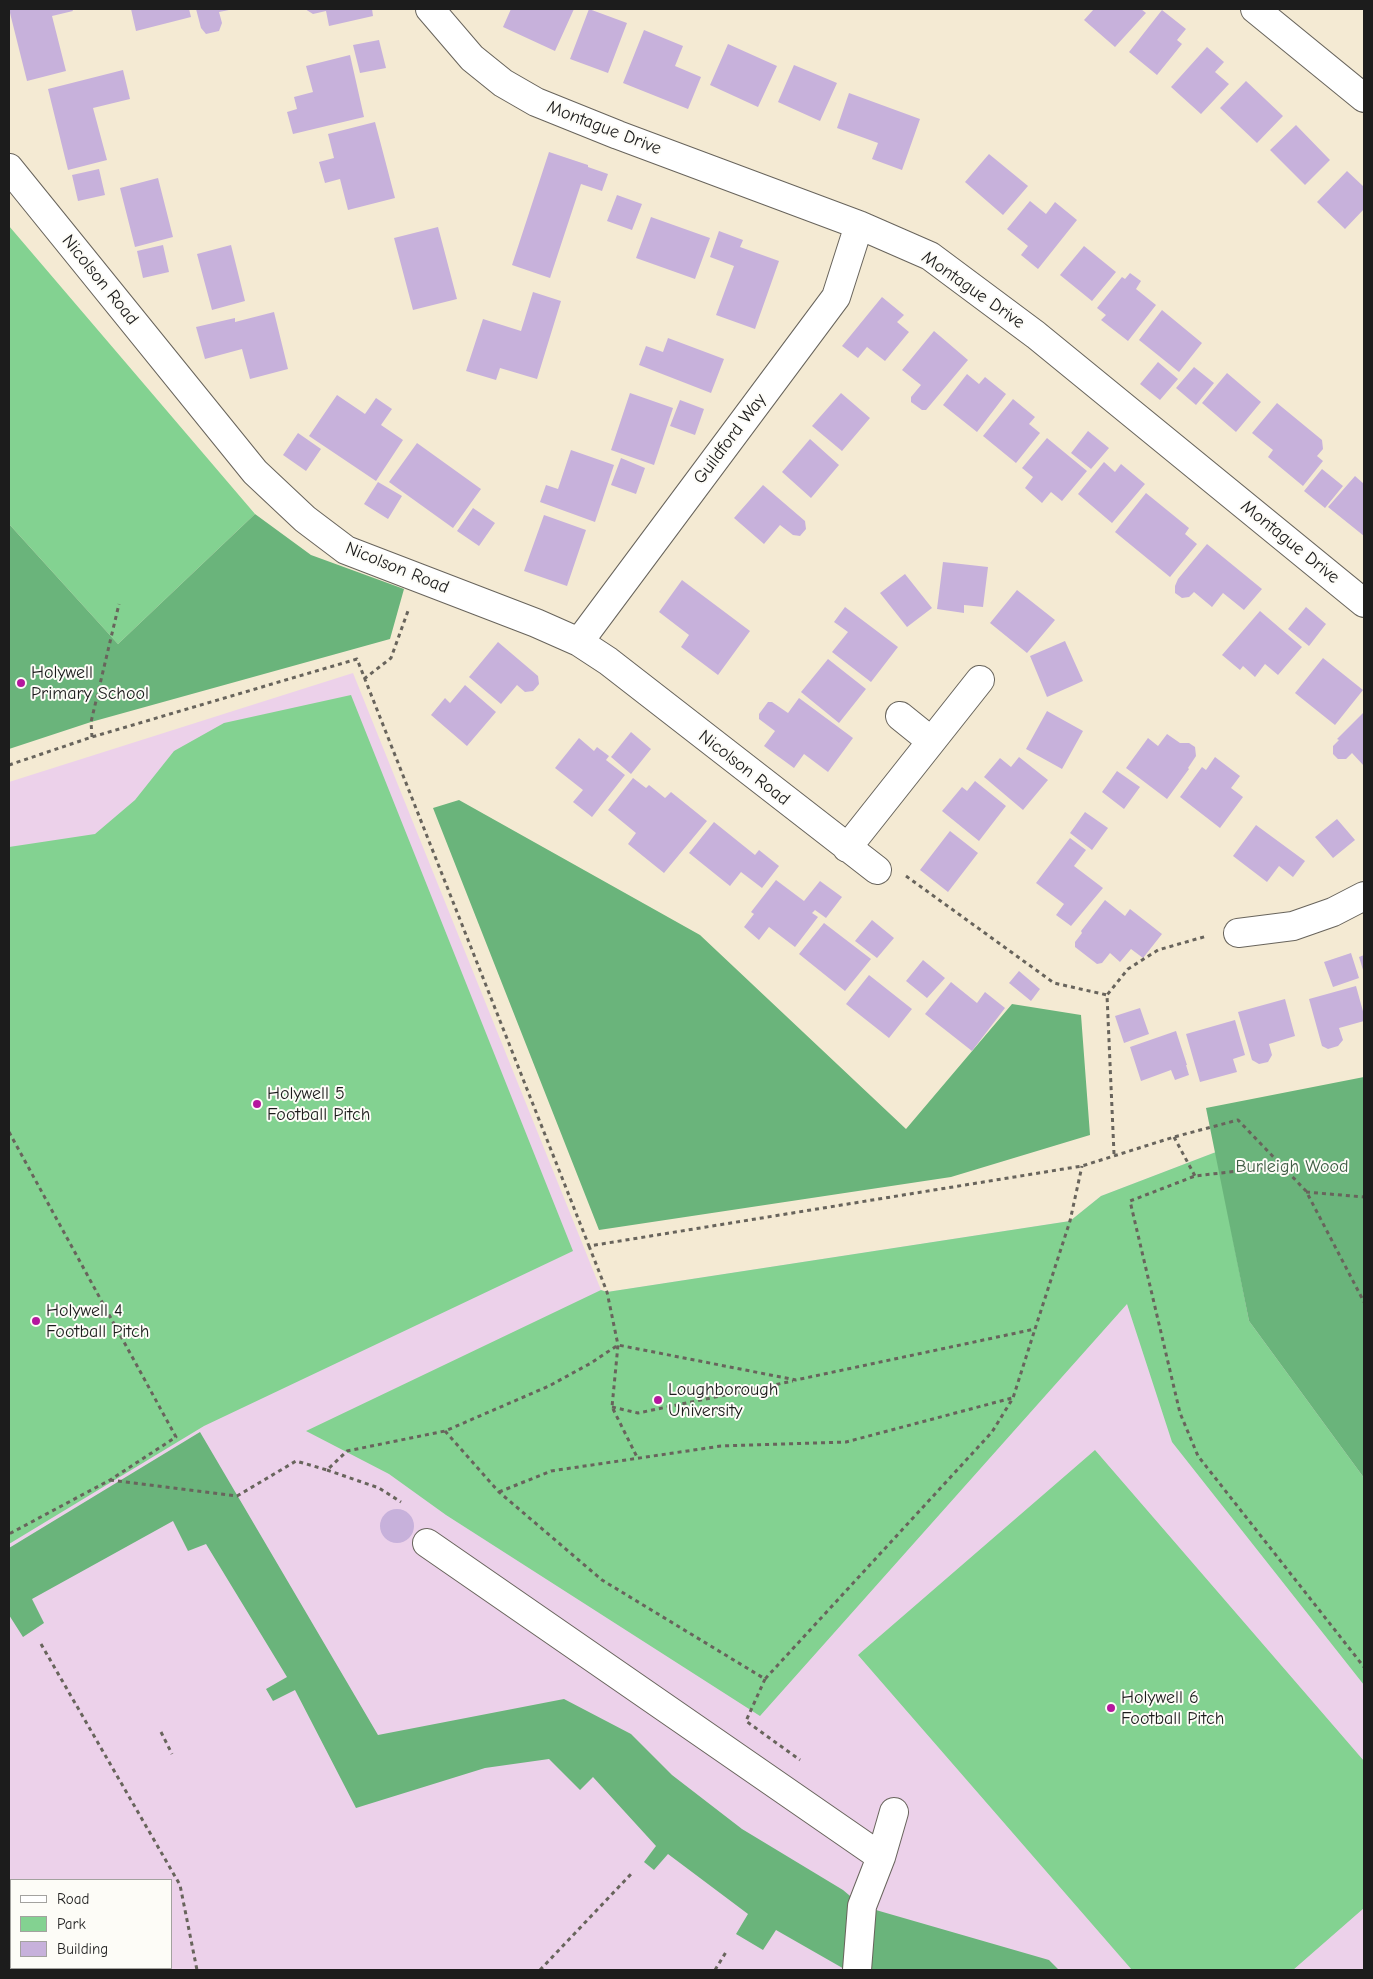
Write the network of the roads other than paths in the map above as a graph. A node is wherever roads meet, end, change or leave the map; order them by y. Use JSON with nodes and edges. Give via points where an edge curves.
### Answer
{"nodes":[{"id":1,"x":430,"y":9,"type":"edge"},
{"id":2,"x":1255,"y":9,"type":"edge"},
{"id":3,"x":1364,"y":98,"type":"edge"},
{"id":4,"x":9,"y":168,"type":"edge"},
{"id":5,"x":859,"y":224,"type":"junction"},
{"id":6,"x":1364,"y":603,"type":"edge"},
{"id":7,"x":579,"y":642,"type":"junction"},
{"id":8,"x":980,"y":680,"type":"dead end"},
{"id":9,"x":900,"y":716,"type":"dead end"},
{"id":10,"x":931,"y":741,"type":"junction"},
{"id":11,"x":846,"y":848,"type":"junction"},
{"id":12,"x":877,"y":870,"type":"road end"},
{"id":13,"x":1364,"y":896,"type":"edge"},
{"id":14,"x":1238,"y":933,"type":"road end"},
{"id":15,"x":427,"y":1543,"type":"dead end"},
{"id":16,"x":894,"y":1812,"type":"dead end"},
{"id":17,"x":882,"y":1857,"type":"junction"},
{"id":18,"x":857,"y":1970,"type":"edge"}],
"edges":[{"from":1,"to":5,"type":"street","name":"Montague Drive","via":[[472,58],[503,83],[536,102]]},
{"from":2,"to":3,"type":"street"},
{"from":4,"to":7,"type":"street","name":"Nicolson Road","via":[[255,472],[305,519],[346,550]]},
{"from":5,"to":6,"type":"street","name":"Montague Drive","via":[[930,256],[983,295]]},
{"from":5,"to":7,"type":"street","name":"Guildford Way","via":[[836,298]]},
{"from":7,"to":11,"type":"street","name":"Nicolson Road","via":[[608,661]]},
{"from":8,"to":10,"type":"street"},
{"from":9,"to":10,"type":"street"},
{"from":10,"to":11,"type":"street"},
{"from":11,"to":12,"type":"street","name":"Nicolson Road"},
{"from":13,"to":14,"type":"street","via":[[1334,912],[1293,926]]},
{"from":15,"to":17,"type":"street"},
{"from":16,"to":17,"type":"street"},
{"from":17,"to":18,"type":"street","via":[[862,1906]]}]}
